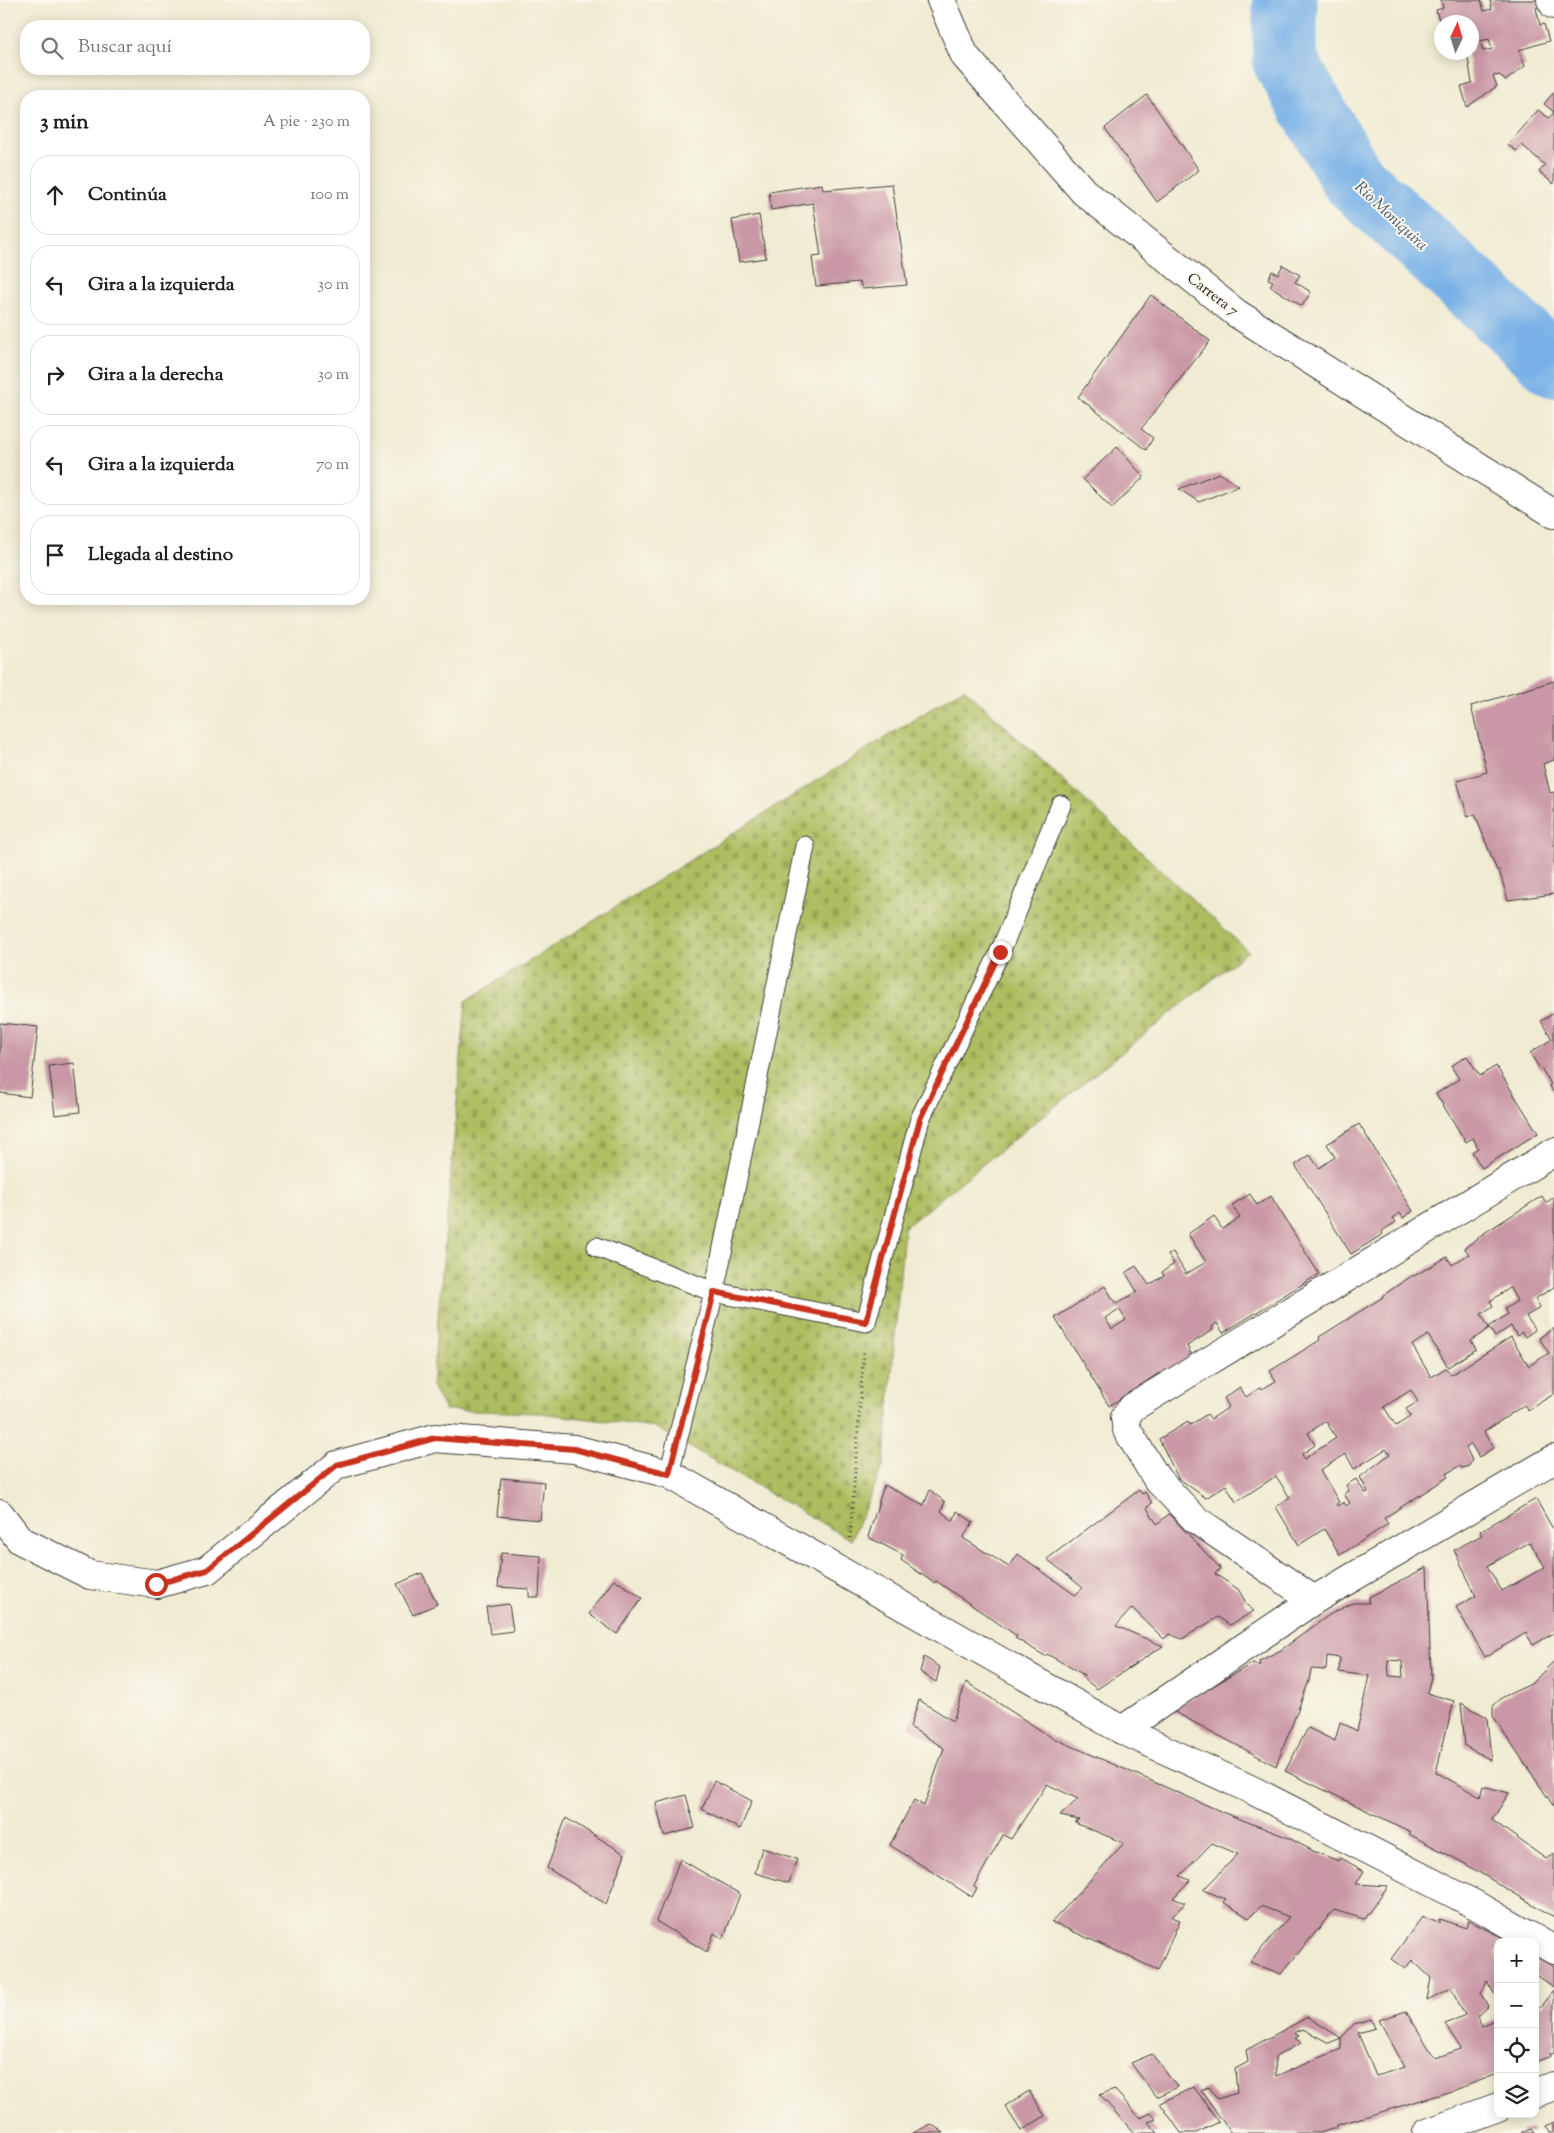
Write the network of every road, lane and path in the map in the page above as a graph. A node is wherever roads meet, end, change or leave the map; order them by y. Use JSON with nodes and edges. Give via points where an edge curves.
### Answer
{"nodes":[{"id":1,"x":941,"y":0,"type":"edge"},
{"id":2,"x":1551,"y":0,"type":"edge"},
{"id":3,"x":1554,"y":5,"type":"edge"},
{"id":4,"x":1554,"y":514,"type":"edge"},
{"id":5,"x":1061,"y":805,"type":"dead end"},
{"id":6,"x":805,"y":846,"type":"dead end"},
{"id":7,"x":1554,"y":1152,"type":"edge"},
{"id":8,"x":597,"y":1247,"type":"dead end"},
{"id":9,"x":714,"y":1292,"type":"junction"},
{"id":10,"x":866,"y":1322,"type":"junction"},
{"id":11,"x":1554,"y":1459,"type":"edge"},
{"id":12,"x":669,"y":1474,"type":"junction"},
{"id":13,"x":0,"y":1514,"type":"edge"},
{"id":14,"x":848,"y":1574,"type":"junction"},
{"id":15,"x":1314,"y":1600,"type":"junction"},
{"id":16,"x":1122,"y":1730,"type":"junction"},
{"id":17,"x":1554,"y":1950,"type":"edge"},
{"id":18,"x":1554,"y":2086,"type":"edge"},
{"id":19,"x":1539,"y":2092,"type":"edge"},
{"id":20,"x":1494,"y":2108,"type":"edge"},
{"id":21,"x":1427,"y":2133,"type":"edge"}],
"edges":[{"from":1,"to":4,"type":"street","name":"Carrera 7","via":[[965,56],[1084,192],[1236,313]]},
{"from":2,"to":3,"type":"street"},
{"from":5,"to":10,"type":"lane","via":[[1000,952],[920,1119]]},
{"from":6,"to":9,"type":"lane"},
{"from":7,"to":15,"type":"street","via":[[1133,1406],[1125,1417],[1127,1430],[1157,1479],[1195,1519]]},
{"from":8,"to":9,"type":"lane"},
{"from":9,"to":10,"type":"lane"},
{"from":9,"to":12,"type":"lane"},
{"from":10,"to":14,"type":"path"},
{"from":11,"to":15,"type":"street"},
{"from":12,"to":13,"type":"street","via":[[574,1449],[435,1438],[337,1465],[207,1570],[156,1584],[90,1575],[20,1540]]},
{"from":12,"to":14,"type":"street"},
{"from":14,"to":16,"type":"street"},
{"from":15,"to":16,"type":"street"},
{"from":16,"to":17,"type":"street","via":[[1252,1790],[1464,1898]]},
{"from":18,"to":19,"type":"street"},
{"from":20,"to":21,"type":"street"}]}
